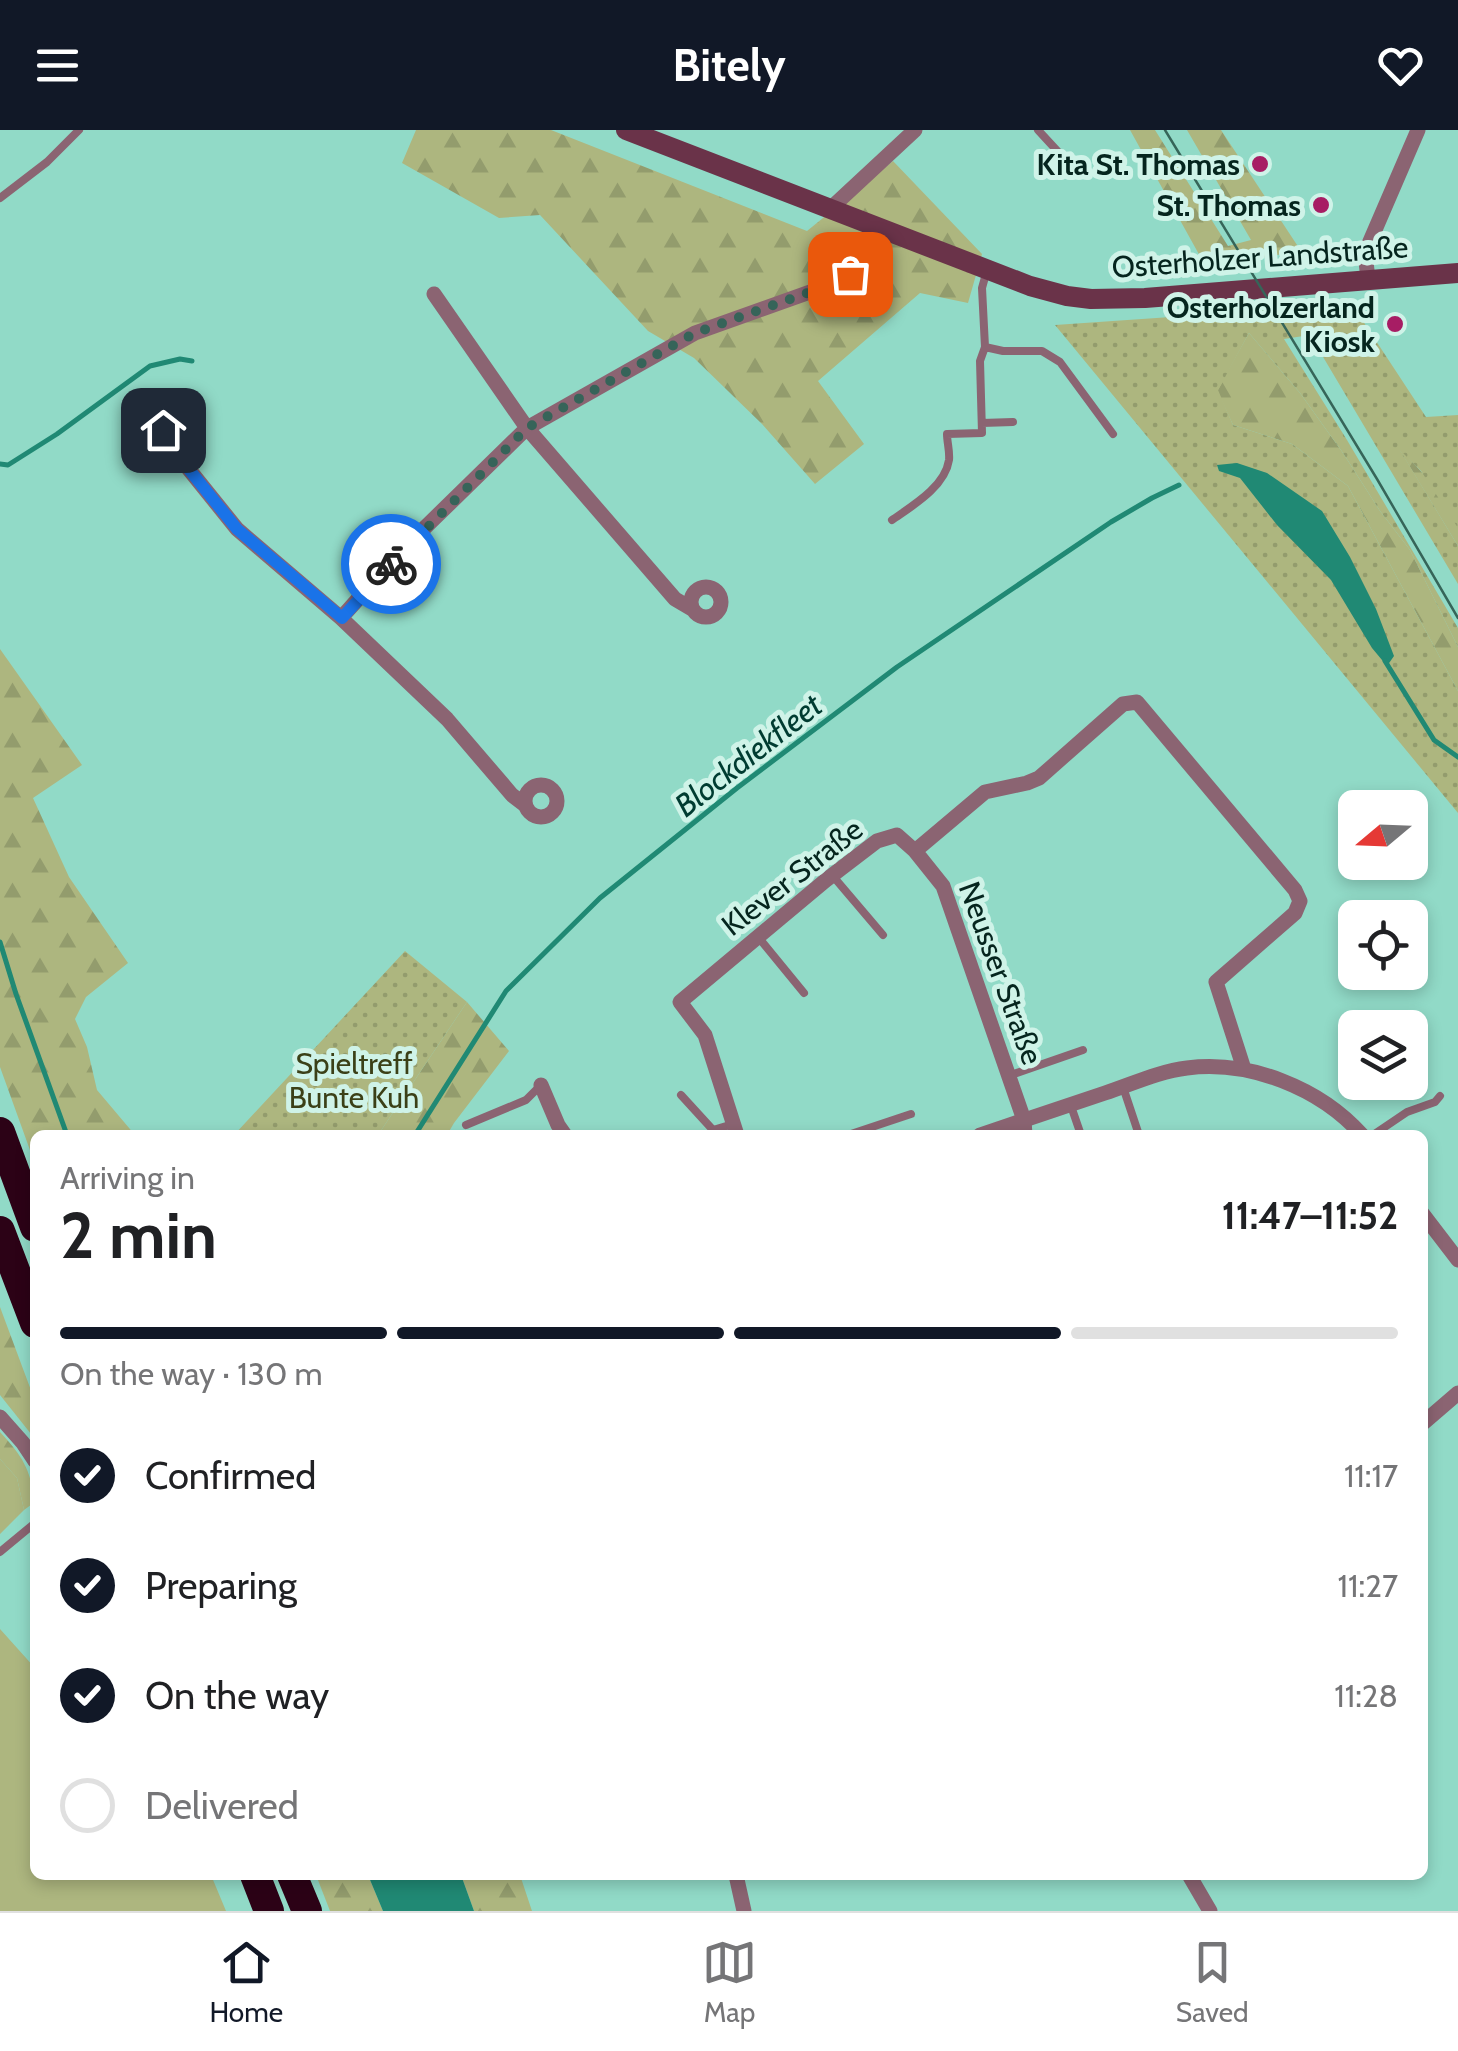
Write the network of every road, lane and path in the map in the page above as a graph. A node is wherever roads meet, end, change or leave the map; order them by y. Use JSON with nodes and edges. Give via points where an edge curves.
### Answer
{"nodes":[{"id":1,"x":80,"y":130,"type":"edge"},
{"id":2,"x":626,"y":130,"type":"edge"},
{"id":3,"x":915,"y":130,"type":"edge"},
{"id":4,"x":1038,"y":130,"type":"edge"},
{"id":5,"x":1418,"y":130,"type":"edge"},
{"id":6,"x":1072,"y":168,"type":"dead end"},
{"id":7,"x":0,"y":198,"type":"edge"},
{"id":8,"x":830,"y":209,"type":"junction"},
{"id":9,"x":873,"y":225,"type":"junction"},
{"id":10,"x":987,"y":270,"type":"junction"},
{"id":11,"x":1458,"y":273,"type":"edge"},
{"id":12,"x":1368,"y":279,"type":"junction"},
{"id":13,"x":434,"y":294,"type":"dead end"},
{"id":14,"x":985,"y":347,"type":"junction"},
{"id":15,"x":1013,"y":422,"type":"dead end"},
{"id":16,"x":982,"y":423,"type":"junction"},
{"id":17,"x":527,"y":428,"type":"junction"},
{"id":18,"x":1113,"y":434,"type":"dead end"},
{"id":19,"x":170,"y":435,"type":"dead end"},
{"id":20,"x":892,"y":520,"type":"dead end"},
{"id":21,"x":692,"y":609,"type":"dead end"},
{"id":22,"x":342,"y":618,"type":"junction"},
{"id":23,"x":525,"y":805,"type":"dead end"},
{"id":24,"x":915,"y":851,"type":"junction"},
{"id":25,"x":832,"y":875,"type":"junction"},
{"id":26,"x":884,"y":935,"type":"dead end"},
{"id":27,"x":758,"y":937,"type":"junction"},
{"id":28,"x":804,"y":992,"type":"dead end"},
{"id":29,"x":1084,"y":1050,"type":"dead end"},
{"id":30,"x":1244,"y":1070,"type":"junction"},
{"id":31,"x":1008,"y":1076,"type":"junction"},
{"id":32,"x":541,"y":1086,"type":"joint"},
{"id":33,"x":1123,"y":1087,"type":"junction"},
{"id":34,"x":681,"y":1095,"type":"dead end"},
{"id":35,"x":1440,"y":1096,"type":"dead end"},
{"id":36,"x":1070,"y":1105,"type":"junction"},
{"id":37,"x":910,"y":1114,"type":"dead end"},
{"id":38,"x":882,"y":1124,"type":"junction"},
{"id":39,"x":466,"y":1125,"type":"dead end"},
{"id":40,"x":1024,"y":1128,"type":"edge"},
{"id":41,"x":735,"y":1129,"type":"edge"},
{"id":42,"x":562,"y":1130,"type":"edge"},
{"id":43,"x":863,"y":1130,"type":"edge"},
{"id":44,"x":884,"y":1130,"type":"edge"},
{"id":45,"x":1079,"y":1130,"type":"edge"},
{"id":46,"x":1137,"y":1130,"type":"edge"},
{"id":47,"x":1357,"y":1130,"type":"edge"},
{"id":48,"x":1380,"y":1130,"type":"edge"},
{"id":49,"x":0,"y":1132,"type":"edge"},
{"id":50,"x":30,"y":1213,"type":"edge"},
{"id":51,"x":1428,"y":1221,"type":"edge"},
{"id":52,"x":0,"y":1231,"type":"edge"},
{"id":53,"x":1458,"y":1260,"type":"edge"},
{"id":54,"x":30,"y":1310,"type":"edge"},
{"id":55,"x":1458,"y":1393,"type":"edge"},
{"id":56,"x":0,"y":1417,"type":"edge"},
{"id":57,"x":1428,"y":1419,"type":"edge"},
{"id":58,"x":30,"y":1454,"type":"edge"},
{"id":59,"x":30,"y":1527,"type":"edge"},
{"id":60,"x":0,"y":1552,"type":"edge"},
{"id":61,"x":257,"y":1880,"type":"edge"},
{"id":62,"x":294,"y":1880,"type":"edge"},
{"id":63,"x":737,"y":1880,"type":"edge"},
{"id":64,"x":1193,"y":1880,"type":"edge"},
{"id":65,"x":270,"y":1911,"type":"edge"},
{"id":66,"x":306,"y":1911,"type":"edge"},
{"id":67,"x":744,"y":1911,"type":"edge"},
{"id":68,"x":1210,"y":1911,"type":"edge"}],
"edges":[{"from":1,"to":7,"type":"lane"},
{"from":2,"to":8,"type":"main road","name":"Osterholzer Landstraße"},
{"from":3,"to":8,"type":"street"},
{"from":4,"to":6,"type":"lane"},
{"from":5,"to":12,"type":"street","via":[[1365,253]]},
{"from":8,"to":9,"type":"main road","name":"Osterholzer Landstraße"},
{"from":9,"to":10,"type":"main road","name":"Osterholzer Landstraße"},
{"from":9,"to":17,"type":"street","via":[[858,263],[838,282],[695,333]]},
{"from":10,"to":12,"type":"main road","name":"Osterholzer Landstraße","via":[[1067,296],[1116,300]]},
{"from":10,"to":14,"type":"lane"},
{"from":11,"to":12,"type":"main road","name":"Osterholzer Landstraße"},
{"from":13,"to":17,"type":"street"},
{"from":14,"to":16,"type":"lane"},
{"from":14,"to":18,"type":"lane","via":[[1042,351],[1060,362]]},
{"from":15,"to":16,"type":"lane"},
{"from":16,"to":20,"type":"lane","via":[[982,433],[947,434],[949,462],[938,482]]},
{"from":17,"to":21,"type":"street","via":[[674,600]]},
{"from":17,"to":22,"type":"street"},
{"from":19,"to":22,"type":"street","via":[[175,452],[237,529]]},
{"from":22,"to":23,"type":"street"},
{"from":24,"to":25,"type":"street","name":"Klever Straße","via":[[897,835],[877,840]]},
{"from":24,"to":30,"type":"street","via":[[985,792],[1039,778],[1123,704],[1137,702],[1300,900],[1295,913],[1216,982]]},
{"from":24,"to":31,"type":"street","name":"Neusser Straße","via":[[943,886]]},
{"from":25,"to":26,"type":"lane"},
{"from":25,"to":27,"type":"street","name":"Klever Straße"},
{"from":27,"to":28,"type":"lane"},
{"from":27,"to":41,"type":"street","name":"Klever Straße","via":[[680,1002],[705,1035]]},
{"from":29,"to":31,"type":"lane"},
{"from":30,"to":33,"type":"street","via":[[1185,1068]]},
{"from":30,"to":47,"type":"street","via":[[1304,1089]]},
{"from":31,"to":40,"type":"street","name":"Neusser Straße"},
{"from":32,"to":39,"type":"lane","via":[[526,1100]]},
{"from":32,"to":42,"type":"street"},
{"from":33,"to":36,"type":"street"},
{"from":33,"to":46,"type":"lane"},
{"from":34,"to":41,"type":"lane","via":[[714,1130]]},
{"from":35,"to":48,"type":"lane"},
{"from":36,"to":40,"type":"street"},
{"from":36,"to":45,"type":"lane"},
{"from":37,"to":38,"type":"lane"},
{"from":38,"to":43,"type":"lane"},
{"from":38,"to":44,"type":"lane"},
{"from":49,"to":50,"type":"highway"},
{"from":51,"to":53,"type":"street"},
{"from":52,"to":54,"type":"highway"},
{"from":55,"to":57,"type":"street"},
{"from":56,"to":58,"type":"street"},
{"from":59,"to":60,"type":"lane"},
{"from":61,"to":65,"type":"highway"},
{"from":62,"to":66,"type":"highway"},
{"from":63,"to":67,"type":"street"},
{"from":64,"to":68,"type":"street"}]}
